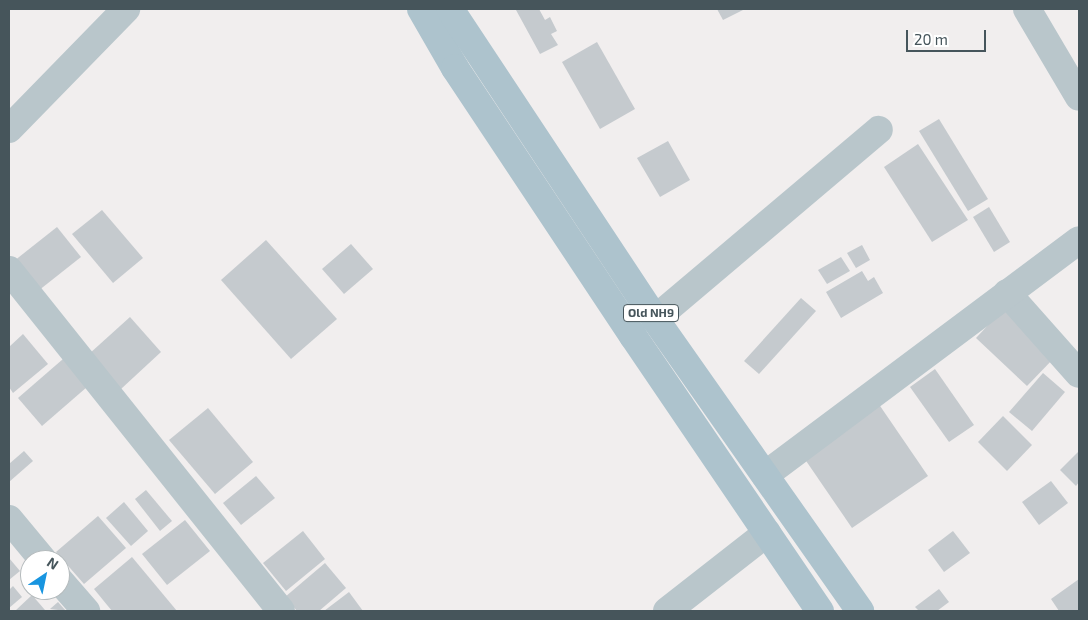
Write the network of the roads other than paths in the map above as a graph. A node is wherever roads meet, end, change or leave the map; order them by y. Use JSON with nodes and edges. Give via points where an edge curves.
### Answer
{"nodes":[{"id":1,"x":421,"y":9,"type":"edge"},
{"id":2,"x":450,"y":9,"type":"edge"},
{"id":3,"x":1027,"y":9,"type":"edge"},
{"id":4,"x":121,"y":10,"type":"edge"},
{"id":5,"x":1079,"y":97,"type":"edge"},
{"id":6,"x":9,"y":129,"type":"edge"},
{"id":7,"x":879,"y":130,"type":"dead end"},
{"id":8,"x":1079,"y":240,"type":"edge"},
{"id":9,"x":9,"y":270,"type":"edge"},
{"id":10,"x":1007,"y":293,"type":"junction"},
{"id":11,"x":655,"y":319,"type":"junction"},
{"id":12,"x":1079,"y":374,"type":"edge"},
{"id":13,"x":765,"y":475,"type":"junction"},
{"id":14,"x":9,"y":519,"type":"edge"},
{"id":15,"x":766,"y":533,"type":"junction"},
{"id":16,"x":35,"y":550,"type":"edge"},
{"id":17,"x":70,"y":593,"type":"edge"},
{"id":18,"x":86,"y":611,"type":"edge"},
{"id":19,"x":281,"y":611,"type":"edge"},
{"id":20,"x":667,"y":611,"type":"edge"},
{"id":21,"x":820,"y":611,"type":"edge"},
{"id":22,"x":860,"y":611,"type":"edge"}],
"edges":[{"from":1,"to":15,"type":"main road","number":"Old NH9","via":[[456,68]]},
{"from":2,"to":11,"type":"main road","number":"Old NH9"},
{"from":3,"to":5,"type":"street"},
{"from":4,"to":6,"type":"street"},
{"from":7,"to":11,"type":"street"},
{"from":8,"to":10,"type":"street"},
{"from":9,"to":19,"type":"street"},
{"from":10,"to":12,"type":"street"},
{"from":10,"to":13,"type":"street"},
{"from":11,"to":13,"type":"main road","number":"Old NH9"},
{"from":13,"to":22,"type":"main road","number":"Old NH9"},
{"from":14,"to":16,"type":"street"},
{"from":15,"to":20,"type":"street"},
{"from":15,"to":21,"type":"main road","number":"Old NH9"},
{"from":17,"to":18,"type":"street"}]}
